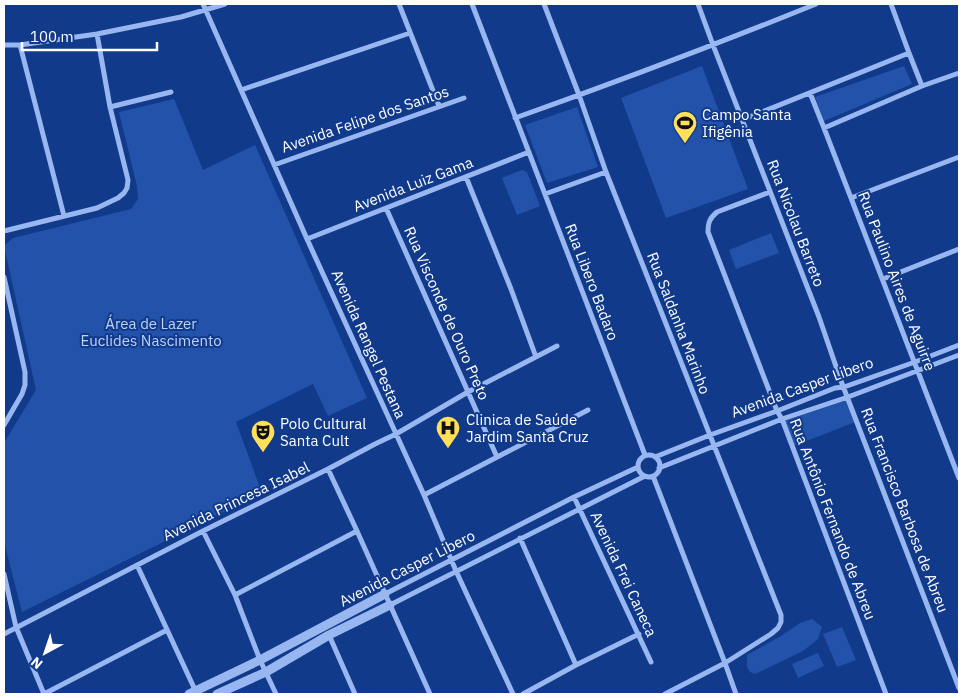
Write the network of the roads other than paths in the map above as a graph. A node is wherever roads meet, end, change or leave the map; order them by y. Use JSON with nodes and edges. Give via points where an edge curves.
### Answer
{"nodes":[{"id":1,"x":225,"y":4,"type":"edge"},
{"id":2,"x":399,"y":4,"type":"edge"},
{"id":3,"x":472,"y":4,"type":"edge"},
{"id":4,"x":544,"y":4,"type":"edge"},
{"id":5,"x":698,"y":4,"type":"edge"},
{"id":6,"x":816,"y":4,"type":"edge"},
{"id":7,"x":891,"y":4,"type":"edge"},
{"id":8,"x":204,"y":7,"type":"edge"},
{"id":9,"x":410,"y":33,"type":"junction"},
{"id":10,"x":97,"y":34,"type":"junction"},
{"id":11,"x":4,"y":45,"type":"edge"},
{"id":12,"x":20,"y":45,"type":"junction"},
{"id":13,"x":713,"y":45,"type":"junction"},
{"id":14,"x":909,"y":53,"type":"junction"},
{"id":15,"x":959,"y":73,"type":"edge"},
{"id":16,"x":922,"y":86,"type":"junction"},
{"id":17,"x":241,"y":90,"type":"junction"},
{"id":18,"x":171,"y":92,"type":"dead end"},
{"id":19,"x":810,"y":93,"type":"junction"},
{"id":20,"x":579,"y":95,"type":"junction"},
{"id":21,"x":464,"y":98,"type":"dead end"},
{"id":22,"x":439,"y":106,"type":"junction"},
{"id":23,"x":110,"y":107,"type":"junction"},
{"id":24,"x":515,"y":118,"type":"junction"},
{"id":25,"x":742,"y":120,"type":"junction"},
{"id":26,"x":824,"y":128,"type":"junction"},
{"id":27,"x":528,"y":152,"type":"junction"},
{"id":28,"x":959,"y":157,"type":"edge"},
{"id":29,"x":274,"y":165,"type":"junction"},
{"id":30,"x":606,"y":172,"type":"junction"},
{"id":31,"x":466,"y":177,"type":"junction"},
{"id":32,"x":770,"y":192,"type":"junction"},
{"id":33,"x":545,"y":194,"type":"junction"},
{"id":34,"x":851,"y":198,"type":"junction"},
{"id":35,"x":386,"y":208,"type":"junction"},
{"id":36,"x":64,"y":216,"type":"junction"},
{"id":37,"x":4,"y":231,"type":"edge"},
{"id":38,"x":307,"y":239,"type":"junction"},
{"id":39,"x":959,"y":249,"type":"edge"},
{"id":40,"x":4,"y":276,"type":"edge"},
{"id":41,"x":883,"y":279,"type":"junction"},
{"id":42,"x":959,"y":345,"type":"edge"},
{"id":43,"x":557,"y":346,"type":"dead end"},
{"id":44,"x":959,"y":355,"type":"edge"},
{"id":45,"x":536,"y":357,"type":"junction"},
{"id":46,"x":915,"y":362,"type":"junction"},
{"id":47,"x":918,"y":371,"type":"junction"},
{"id":48,"x":844,"y":387,"type":"junction"},
{"id":49,"x":468,"y":392,"type":"junction"},
{"id":50,"x":848,"y":397,"type":"junction"},
{"id":51,"x":588,"y":410,"type":"dead end"},
{"id":52,"x":777,"y":411,"type":"junction"},
{"id":53,"x":782,"y":420,"type":"junction"},
{"id":54,"x":4,"y":425,"type":"edge"},
{"id":55,"x":396,"y":434,"type":"junction"},
{"id":56,"x":710,"y":435,"type":"junction"},
{"id":57,"x":714,"y":447,"type":"junction"},
{"id":58,"x":645,"y":455,"type":"junction"},
{"id":59,"x":497,"y":457,"type":"junction"},
{"id":60,"x":655,"y":457,"type":"junction"},
{"id":61,"x":638,"y":467,"type":"junction"},
{"id":62,"x":660,"y":468,"type":"junction"},
{"id":63,"x":328,"y":469,"type":"junction"},
{"id":64,"x":645,"y":476,"type":"junction"},
{"id":65,"x":652,"y":476,"type":"junction"},
{"id":66,"x":959,"y":478,"type":"edge"},
{"id":67,"x":424,"y":495,"type":"junction"},
{"id":68,"x":574,"y":497,"type":"junction"},
{"id":69,"x":580,"y":509,"type":"junction"},
{"id":70,"x":203,"y":531,"type":"junction"},
{"id":71,"x":358,"y":531,"type":"junction"},
{"id":72,"x":520,"y":538,"type":"junction"},
{"id":73,"x":452,"y":561,"type":"junction"},
{"id":74,"x":137,"y":565,"type":"junction"},
{"id":75,"x":456,"y":571,"type":"junction"},
{"id":76,"x":4,"y":574,"type":"edge"},
{"id":77,"x":385,"y":594,"type":"junction"},
{"id":78,"x":235,"y":595,"type":"junction"},
{"id":79,"x":390,"y":604,"type":"junction"},
{"id":80,"x":16,"y":627,"type":"junction"},
{"id":81,"x":167,"y":630,"type":"junction"},
{"id":82,"x":4,"y":634,"type":"edge"},
{"id":83,"x":638,"y":634,"type":"junction"},
{"id":84,"x":329,"y":635,"type":"junction"},
{"id":85,"x":260,"y":660,"type":"junction"},
{"id":86,"x":651,"y":662,"type":"dead end"},
{"id":87,"x":725,"y":663,"type":"junction"},
{"id":88,"x":576,"y":665,"type":"junction"},
{"id":89,"x":266,"y":672,"type":"junction"},
{"id":90,"x":959,"y":688,"type":"edge"},
{"id":91,"x":194,"y":693,"type":"edge"},
{"id":92,"x":44,"y":694,"type":"edge"},
{"id":93,"x":217,"y":694,"type":"edge"},
{"id":94,"x":276,"y":694,"type":"edge"},
{"id":95,"x":355,"y":694,"type":"edge"},
{"id":96,"x":430,"y":694,"type":"edge"},
{"id":97,"x":513,"y":694,"type":"edge"},
{"id":98,"x":523,"y":694,"type":"edge"},
{"id":99,"x":665,"y":694,"type":"edge"},
{"id":100,"x":736,"y":694,"type":"edge"},
{"id":101,"x":886,"y":694,"type":"edge"}],
"edges":[{"from":1,"to":8,"type":"street"},
{"from":2,"to":9,"type":"street"},
{"from":3,"to":24,"type":"street","name":"Rua Libero Badaro"},
{"from":4,"to":20,"type":"street","name":"Rua Saldanha Marinho"},
{"from":5,"to":13,"type":"street","name":"Rua Nicolau Barreto"},
{"from":6,"to":13,"type":"street"},
{"from":7,"to":14,"type":"street"},
{"from":8,"to":10,"type":"street","via":[[181,17]]},
{"from":8,"to":17,"type":"street","name":"Avenida Rangel Pestana"},
{"from":9,"to":17,"type":"street"},
{"from":9,"to":22,"type":"street"},
{"from":10,"to":12,"type":"street"},
{"from":10,"to":23,"type":"street"},
{"from":11,"to":12,"type":"street"},
{"from":12,"to":36,"type":"street"},
{"from":13,"to":20,"type":"street"},
{"from":13,"to":25,"type":"street","name":"Rua Nicolau Barreto"},
{"from":14,"to":16,"type":"street"},
{"from":14,"to":19,"type":"street"},
{"from":15,"to":16,"type":"street"},
{"from":16,"to":26,"type":"street"},
{"from":17,"to":29,"type":"street","name":"Avenida Rangel Pestana"},
{"from":18,"to":23,"type":"street"},
{"from":19,"to":25,"type":"street"},
{"from":19,"to":26,"type":"street","name":"Rua Paulino Aires de Aguirre"},
{"from":20,"to":24,"type":"street"},
{"from":20,"to":30,"type":"street","name":"Rua Saldanha Marinho"},
{"from":21,"to":22,"type":"street","name":"Avenida Felipe dos Santos"},
{"from":22,"to":29,"type":"street","name":"Avenida Felipe dos Santos"},
{"from":23,"to":36,"type":"street","via":[[128,180],[127,188],[118,198],[97,208]]},
{"from":24,"to":27,"type":"street","name":"Rua Libero Badaro"},
{"from":25,"to":32,"type":"street","name":"Rua Nicolau Barreto"},
{"from":26,"to":34,"type":"street","name":"Rua Paulino Aires de Aguirre"},
{"from":27,"to":31,"type":"street","name":"Avenida Luiz Gama"},
{"from":27,"to":33,"type":"street","name":"Rua Libero Badaro"},
{"from":28,"to":34,"type":"street"},
{"from":29,"to":38,"type":"street","name":"Avenida Rangel Pestana"},
{"from":30,"to":33,"type":"street"},
{"from":30,"to":56,"type":"street","name":"Rua Saldanha Marinho"},
{"from":31,"to":35,"type":"street","name":"Avenida Luiz Gama"},
{"from":31,"to":45,"type":"street"},
{"from":32,"to":48,"type":"street","name":"Rua Nicolau Barreto"},
{"from":32,"to":52,"type":"street","name":"Rua Antônio Fernando de Abreu","via":[[717,212],[708,223],[708,232]]},
{"from":33,"to":58,"type":"street","name":"Rua Libero Badaro"},
{"from":34,"to":41,"type":"street","name":"Rua Paulino Aires de Aguirre"},
{"from":35,"to":38,"type":"street","name":"Avenida Luiz Gama"},
{"from":35,"to":49,"type":"street","name":"Rua Visconde de Ouro Preto"},
{"from":36,"to":37,"type":"street"},
{"from":38,"to":55,"type":"street","name":"Avenida Rangel Pestana"},
{"from":39,"to":41,"type":"street"},
{"from":40,"to":54,"type":"street","via":[[25,372],[22,394]]},
{"from":41,"to":46,"type":"street","name":"Rua Paulino Aires de Aguirre"},
{"from":42,"to":46,"type":"street","name":"Avenida Casper Libero"},
{"from":43,"to":45,"type":"street","name":"Avenida Princesa Isabel"},
{"from":44,"to":47,"type":"street","name":"Avenida Casper Libero"},
{"from":45,"to":49,"type":"street","name":"Avenida Princesa Isabel"},
{"from":46,"to":47,"type":"street","name":"Rua Paulino Aires de Aguirre"},
{"from":46,"to":48,"type":"street","name":"Avenida Casper Libero"},
{"from":47,"to":50,"type":"street","name":"Avenida Casper Libero"},
{"from":47,"to":66,"type":"street","name":"Rua Paulino Aires de Aguirre"},
{"from":48,"to":50,"type":"street","name":"Rua Nicolau Barreto"},
{"from":48,"to":52,"type":"street","name":"Avenida Casper Libero"},
{"from":49,"to":55,"type":"street","name":"Avenida Princesa Isabel"},
{"from":49,"to":59,"type":"street","name":"Rua Visconde de Ouro Preto"},
{"from":50,"to":53,"type":"street","name":"Avenida Casper Libero"},
{"from":50,"to":90,"type":"street","name":"Rua Francisco Barbosa de Abreu"},
{"from":51,"to":59,"type":"street"},
{"from":52,"to":53,"type":"street","name":"Rua Antônio Fernando de Abreu"},
{"from":52,"to":56,"type":"street","name":"Avenida Casper Libero"},
{"from":53,"to":57,"type":"street","name":"Avenida Casper Libero"},
{"from":53,"to":101,"type":"street","name":"Rua Antônio Fernando de Abreu"},
{"from":55,"to":63,"type":"street","name":"Avenida Princesa Isabel"},
{"from":55,"to":67,"type":"street","name":"Avenida Rangel Pestana"},
{"from":56,"to":57,"type":"street","name":"Rua Saldanha Marinho"},
{"from":56,"to":60,"type":"street","name":"Avenida Casper Libero"},
{"from":57,"to":62,"type":"street","name":"Avenida Casper Libero"},
{"from":57,"to":87,"type":"street","name":"Rua Saldanha Marinho","via":[[781,615],[778,628]]},
{"from":58,"to":60,"type":"street"},
{"from":58,"to":61,"type":"street"},
{"from":59,"to":67,"type":"street"},
{"from":60,"to":62,"type":"street"},
{"from":61,"to":64,"type":"street"},
{"from":61,"to":68,"type":"street","name":"Avenida Casper Libero"},
{"from":62,"to":65,"type":"street"},
{"from":63,"to":70,"type":"street","name":"Avenida Princesa Isabel"},
{"from":63,"to":71,"type":"street"},
{"from":64,"to":65,"type":"street"},
{"from":64,"to":69,"type":"street","name":"Avenida Casper Libero"},
{"from":65,"to":87,"type":"street"},
{"from":67,"to":73,"type":"street","name":"Avenida Rangel Pestana"},
{"from":68,"to":69,"type":"street","name":"Avenida Frei Caneca"},
{"from":68,"to":73,"type":"street","name":"Avenida Casper Libero"},
{"from":69,"to":72,"type":"street","name":"Avenida Casper Libero"},
{"from":69,"to":83,"type":"street","name":"Avenida Frei Caneca"},
{"from":70,"to":74,"type":"street","name":"Avenida Princesa Isabel"},
{"from":70,"to":78,"type":"street"},
{"from":71,"to":77,"type":"street"},
{"from":71,"to":78,"type":"street"},
{"from":72,"to":75,"type":"street","name":"Avenida Casper Libero"},
{"from":72,"to":88,"type":"street"},
{"from":73,"to":75,"type":"street","name":"Avenida Rangel Pestana"},
{"from":73,"to":77,"type":"street","name":"Avenida Casper Libero"},
{"from":74,"to":80,"type":"street","name":"Avenida Princesa Isabel"},
{"from":74,"to":81,"type":"street"},
{"from":75,"to":79,"type":"street","name":"Avenida Casper Libero"},
{"from":75,"to":97,"type":"street","name":"Avenida Rangel Pestana"},
{"from":76,"to":80,"type":"street"},
{"from":77,"to":79,"type":"street"},
{"from":77,"to":85,"type":"street","name":"Avenida Casper Libero"},
{"from":78,"to":85,"type":"street"},
{"from":79,"to":84,"type":"street","name":"Avenida Casper Libero"},
{"from":79,"to":96,"type":"street"},
{"from":80,"to":82,"type":"street","name":"Avenida Princesa Isabel"},
{"from":80,"to":92,"type":"street"},
{"from":81,"to":91,"type":"street"},
{"from":81,"to":92,"type":"street"},
{"from":83,"to":86,"type":"street","name":"Avenida Frei Caneca"},
{"from":83,"to":88,"type":"street"},
{"from":84,"to":89,"type":"street","name":"Avenida Casper Libero"},
{"from":84,"to":95,"type":"street"},
{"from":85,"to":89,"type":"street"},
{"from":85,"to":91,"type":"street","name":"Avenida Casper Libero"},
{"from":87,"to":99,"type":"street"},
{"from":87,"to":100,"type":"street"},
{"from":88,"to":98,"type":"street"},
{"from":89,"to":93,"type":"street","name":"Avenida Casper Libero"},
{"from":89,"to":94,"type":"street"}]}
